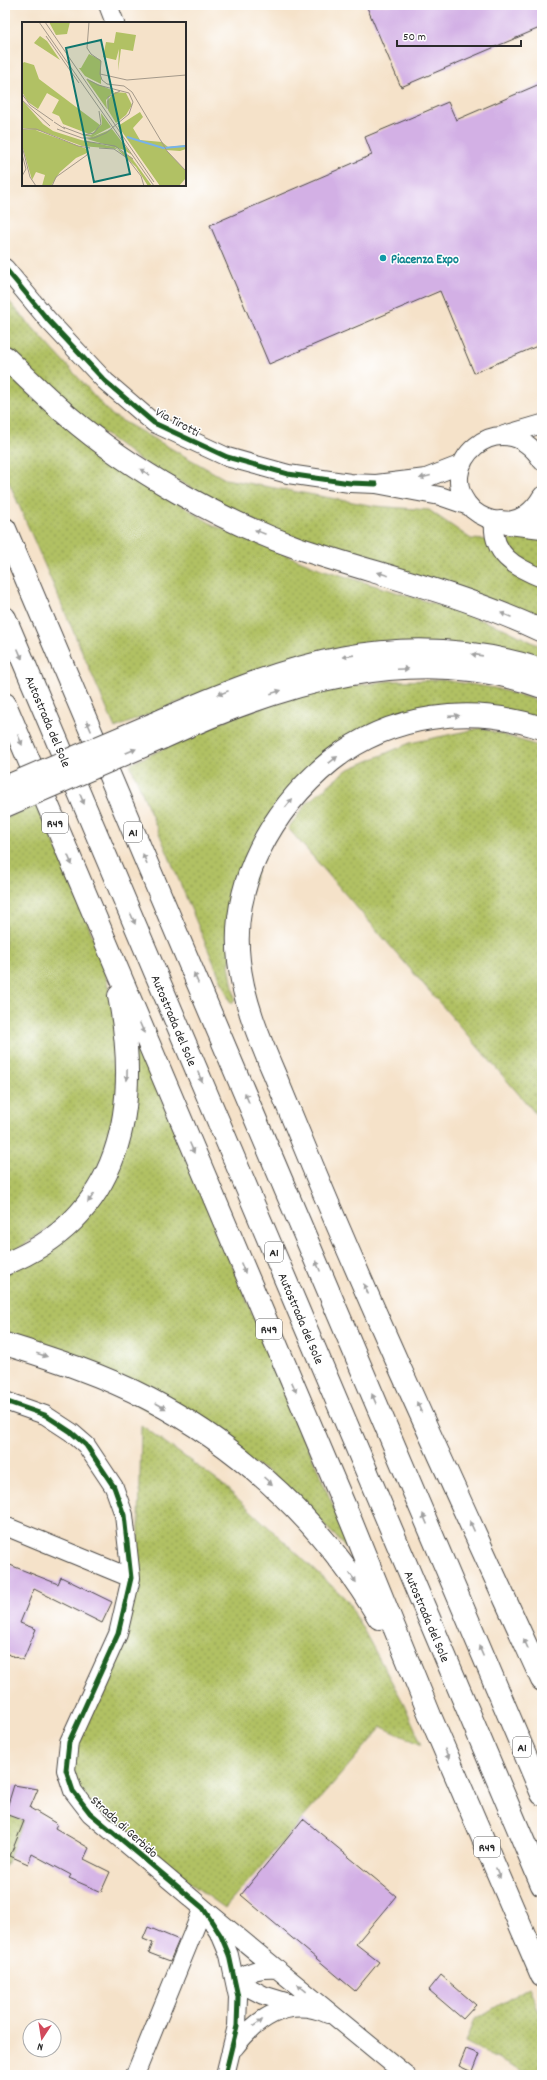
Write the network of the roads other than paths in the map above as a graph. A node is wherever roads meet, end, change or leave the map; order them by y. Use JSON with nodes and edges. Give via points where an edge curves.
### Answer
{"nodes":[{"id":1,"x":108,"y":5,"type":"edge"},
{"id":2,"x":115,"y":22,"type":"edge"},
{"id":3,"x":5,"y":268,"type":"edge"},
{"id":4,"x":5,"y":357,"type":"edge"},
{"id":5,"x":542,"y":424,"type":"edge"},
{"id":6,"x":501,"y":436,"type":"junction"},
{"id":7,"x":542,"y":461,"type":"edge"},
{"id":8,"x":462,"y":464,"type":"junction"},
{"id":9,"x":376,"y":484,"type":"junction"},
{"id":10,"x":542,"y":496,"type":"edge"},
{"id":11,"x":469,"y":506,"type":"junction"},
{"id":12,"x":497,"y":521,"type":"junction"},
{"id":13,"x":542,"y":527,"type":"edge"},
{"id":14,"x":5,"y":529,"type":"edge"},
{"id":15,"x":542,"y":578,"type":"edge"},
{"id":16,"x":5,"y":618,"type":"edge"},
{"id":17,"x":542,"y":630,"type":"edge"},
{"id":18,"x":542,"y":670,"type":"edge"},
{"id":19,"x":542,"y":688,"type":"edge"},
{"id":20,"x":5,"y":704,"type":"edge"},
{"id":21,"x":542,"y":728,"type":"edge"},
{"id":22,"x":157,"y":731,"type":"junction"},
{"id":23,"x":5,"y":787,"type":"edge"},
{"id":24,"x":5,"y":806,"type":"edge"},
{"id":25,"x":104,"y":941,"type":"junction"},
{"id":26,"x":5,"y":1264,"type":"edge"},
{"id":27,"x":5,"y":1344,"type":"edge"},
{"id":28,"x":5,"y":1401,"type":"edge"},
{"id":29,"x":5,"y":1526,"type":"edge"},
{"id":30,"x":131,"y":1578,"type":"junction"},
{"id":31,"x":542,"y":1680,"type":"edge"},
{"id":32,"x":502,"y":1700,"type":"junction"},
{"id":33,"x":431,"y":1718,"type":"junction"},
{"id":34,"x":542,"y":1774,"type":"edge"},
{"id":35,"x":542,"y":1794,"type":"edge"},
{"id":36,"x":542,"y":1886,"type":"edge"},
{"id":37,"x":203,"y":1908,"type":"junction"},
{"id":38,"x":278,"y":1969,"type":"junction"},
{"id":39,"x":542,"y":1976,"type":"edge"},
{"id":40,"x":236,"y":1981,"type":"junction"},
{"id":41,"x":300,"y":2006,"type":"junction"},
{"id":42,"x":343,"y":2022,"type":"junction"},
{"id":43,"x":232,"y":2051,"type":"junction"},
{"id":44,"x":135,"y":2075,"type":"edge"},
{"id":45,"x":225,"y":2075,"type":"edge"},
{"id":46,"x":406,"y":2075,"type":"edge"}],
"edges":[{"from":1,"to":2,"type":"street"},
{"from":3,"to":9,"type":"street","name":"Via Tirotti","via":[[48,320],[105,381],[154,423],[227,457],[288,474]]},
{"from":17,"to":4,"type":"highway","one_way":true,"via":[[483,605],[297,547],[209,509],[133,464],[98,439],[68,416]]},
{"from":5,"to":6,"type":"street"},
{"from":6,"to":7,"type":"street","via":[[514,437],[526,442]]},
{"from":6,"to":8,"type":"street","via":[[488,438],[477,444],[468,452]]},
{"from":8,"to":9,"type":"street","name":"Via Tirotti","one_way":true,"via":[[426,478]]},
{"from":8,"to":11,"type":"street","via":[[460,486]]},
{"from":9,"to":11,"type":"street","name":"Via Tirotti","via":[[440,496]]},
{"from":10,"to":12,"type":"street","via":[[530,512],[521,518]]},
{"from":11,"to":12,"type":"street","name":"Via Tirotti","via":[[477,513]]},
{"from":12,"to":13,"type":"highway"},
{"from":12,"to":15,"type":"street","via":[[493,535],[503,555],[518,568]]},
{"from":32,"to":14,"type":"highway","number":"A1","one_way":true},
{"from":16,"to":36,"type":"highway","name":"Autostrada del Sole","number":"A1","one_way":true},
{"from":18,"to":22,"type":"highway","one_way":true,"via":[[520,663],[448,651],[412,650],[344,656],[257,680],[218,695]]},
{"from":22,"to":19,"type":"highway","one_way":true,"via":[[249,700],[338,675],[381,670],[433,668],[473,671]]},
{"from":20,"to":25,"type":"highway","number":"R49","one_way":true},
{"from":31,"to":21,"type":"highway","one_way":true,"via":[[325,1195],[261,1041],[238,960],[240,910],[253,864],[274,822],[304,785],[338,756],[378,733],[408,722],[433,717],[480,715],[506,718]]},
{"from":22,"to":23,"type":"highway","bridge":true},
{"from":24,"to":22,"type":"highway","one_way":true,"bridge":true},
{"from":25,"to":26,"type":"highway","one_way":true,"via":[[121,1006],[127,1060],[124,1116],[118,1145],[104,1179],[74,1219],[56,1236],[35,1250]]},
{"from":25,"to":33,"type":"highway","number":"R49","one_way":true,"via":[[342,1499]]},
{"from":27,"to":33,"type":"highway","one_way":true,"via":[[81,1369],[150,1399],[218,1442],[261,1475],[316,1529],[368,1598]]},
{"from":28,"to":30,"type":"street","name":"Strada di Gerbido","via":[[45,1415],[76,1436],[100,1463],[114,1487],[124,1515]]},
{"from":29,"to":30,"type":"street"},
{"from":30,"to":37,"type":"street","name":"Strada di Gerbido","via":[[118,1634],[69,1742],[66,1770],[73,1791],[90,1813]]},
{"from":32,"to":34,"type":"highway"},
{"from":32,"to":35,"type":"highway","number":"A1"},
{"from":33,"to":39,"type":"highway","number":"R49","one_way":true},
{"from":37,"to":38,"type":"street"},
{"from":37,"to":40,"type":"street","name":"Strada di Gerbido","via":[[221,1936]]},
{"from":37,"to":44,"type":"street"},
{"from":38,"to":40,"type":"street","via":[[251,1971]]},
{"from":42,"to":38,"type":"street","one_way":true},
{"from":40,"to":41,"type":"street","name":"Strada di Gerbido","via":[[263,1994]]},
{"from":40,"to":43,"type":"street","name":"Strada di Gerbido","via":[[238,2015]]},
{"from":41,"to":42,"type":"street","name":"Strada di Gerbido","via":[[324,2012]]},
{"from":43,"to":41,"type":"street","name":"Strada di Gerbido","one_way":true,"via":[[244,2034],[260,2021],[278,2011]]},
{"from":42,"to":46,"type":"street"},
{"from":43,"to":45,"type":"street","name":"Strada di Gerbido"}]}
